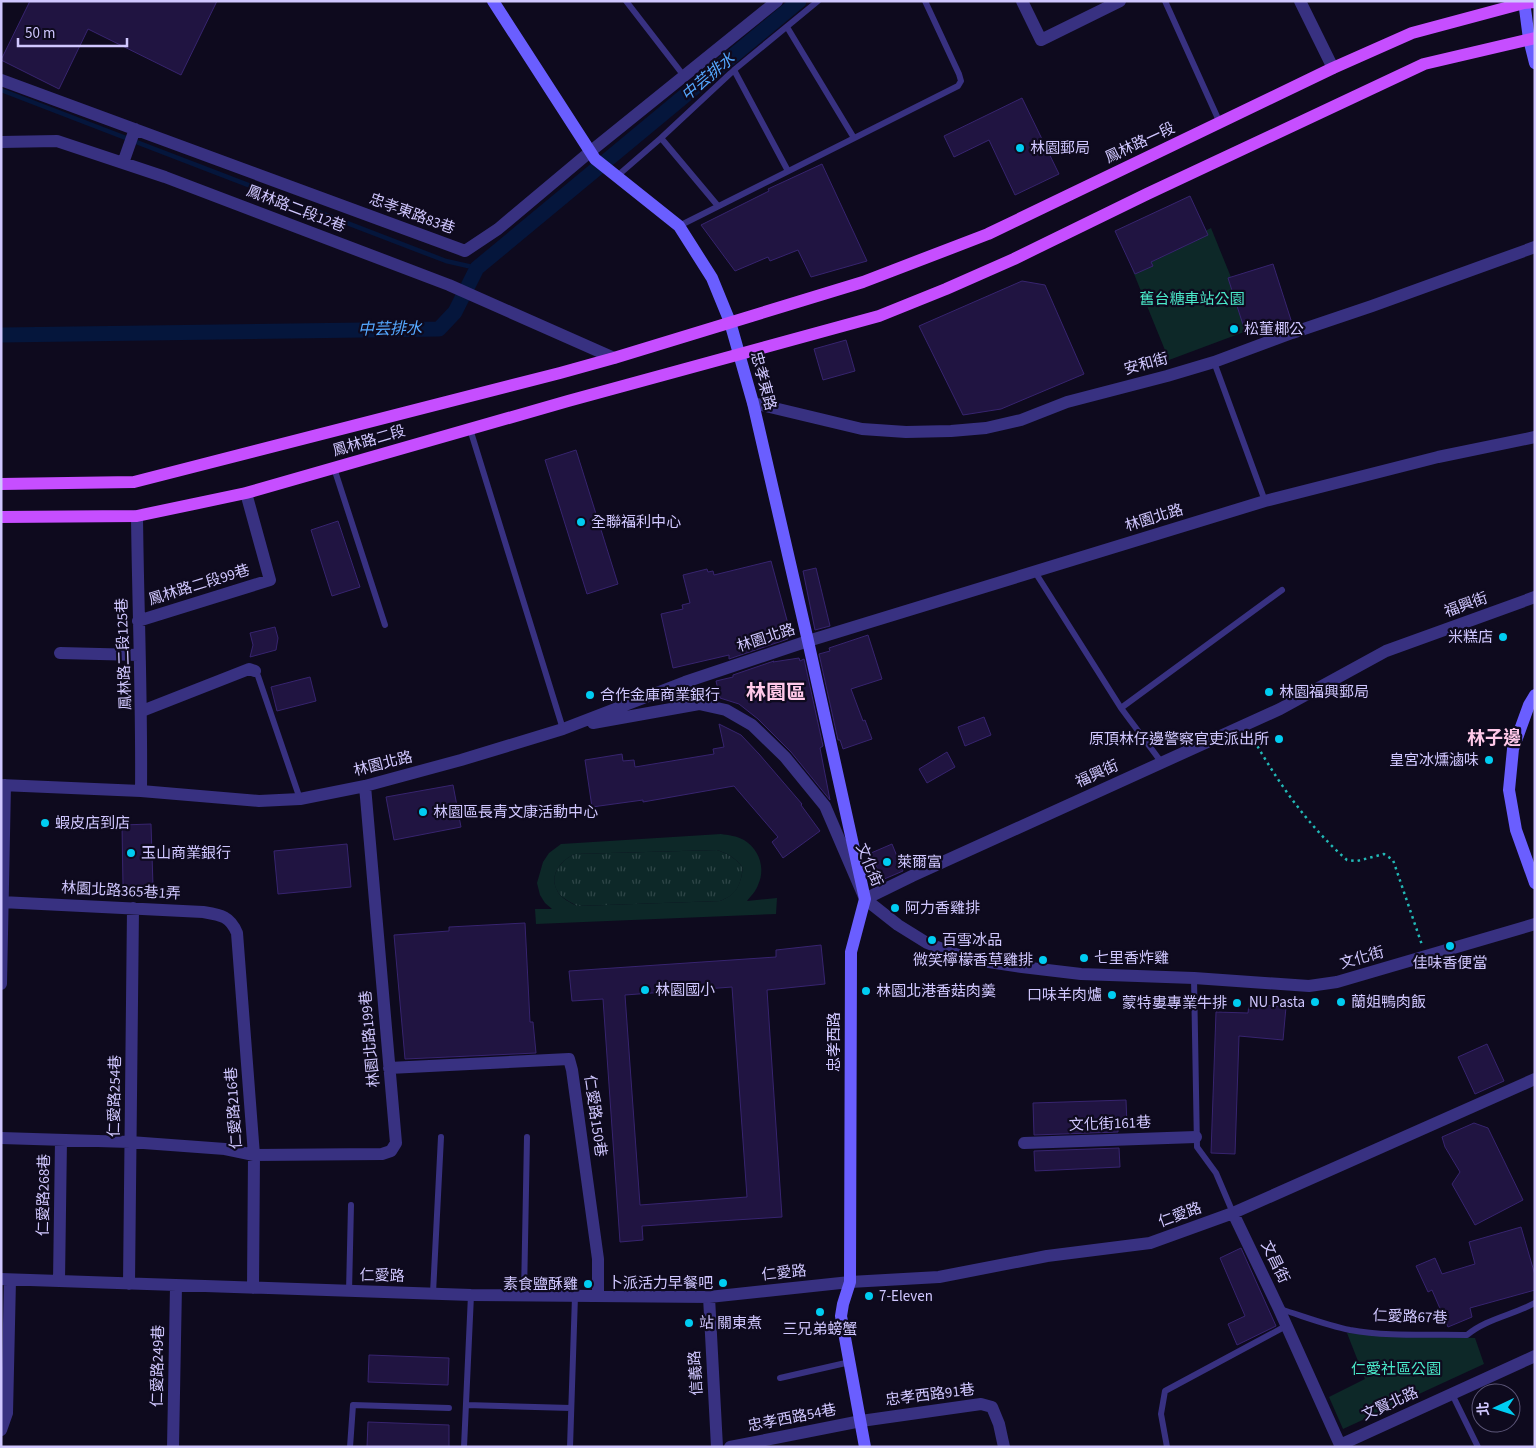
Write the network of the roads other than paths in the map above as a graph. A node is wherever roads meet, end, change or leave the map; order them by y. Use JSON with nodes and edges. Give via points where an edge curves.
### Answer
{"nodes":[{"id":1,"x":493,"y":1,"type":"edge"},
{"id":2,"x":626,"y":1,"type":"edge"},
{"id":3,"x":777,"y":1,"type":"edge"},
{"id":4,"x":818,"y":1,"type":"edge"},
{"id":5,"x":925,"y":1,"type":"edge"},
{"id":6,"x":1022,"y":1,"type":"edge"},
{"id":7,"x":1120,"y":1,"type":"edge"},
{"id":8,"x":1165,"y":1,"type":"edge"},
{"id":9,"x":1300,"y":1,"type":"edge"},
{"id":10,"x":1528,"y":2,"type":"edge"},
{"id":11,"x":787,"y":26,"type":"junction"},
{"id":12,"x":1532,"y":39,"type":"edge"},
{"id":13,"x":1535,"y":63,"type":"edge"},
{"id":14,"x":1333,"y":68,"type":"junction"},
{"id":15,"x":734,"y":70,"type":"junction"},
{"id":16,"x":684,"y":76,"type":"junction"},
{"id":17,"x":1,"y":80,"type":"edge"},
{"id":18,"x":1220,"y":123,"type":"junction"},
{"id":19,"x":135,"y":130,"type":"junction"},
{"id":20,"x":661,"y":138,"type":"junction"},
{"id":21,"x":854,"y":138,"type":"junction"},
{"id":22,"x":1,"y":142,"type":"edge"},
{"id":23,"x":593,"y":155,"type":"junction"},
{"id":24,"x":123,"y":163,"type":"junction"},
{"id":25,"x":788,"y":171,"type":"junction"},
{"id":26,"x":612,"y":174,"type":"junction"},
{"id":27,"x":718,"y":206,"type":"junction"},
{"id":28,"x":679,"y":226,"type":"junction"},
{"id":29,"x":1535,"y":247,"type":"edge"},
{"id":30,"x":730,"y":322,"type":"junction"},
{"id":31,"x":739,"y":355,"type":"junction"},
{"id":32,"x":614,"y":358,"type":"junction"},
{"id":33,"x":1214,"y":362,"type":"junction"},
{"id":34,"x":753,"y":403,"type":"junction"},
{"id":35,"x":470,"y":429,"type":"junction"},
{"id":36,"x":1535,"y":436,"type":"edge"},
{"id":37,"x":334,"y":468,"type":"junction"},
{"id":38,"x":1,"y":484,"type":"edge"},
{"id":39,"x":246,"y":493,"type":"junction"},
{"id":40,"x":1265,"y":501,"type":"junction"},
{"id":41,"x":137,"y":516,"type":"junction"},
{"id":42,"x":1,"y":517,"type":"edge"},
{"id":43,"x":1035,"y":572,"type":"junction"},
{"id":44,"x":1282,"y":590,"type":"dead end"},
{"id":45,"x":1535,"y":597,"type":"edge"},
{"id":46,"x":138,"y":621,"type":"junction"},
{"id":47,"x":385,"y":625,"type":"dead end"},
{"id":48,"x":808,"y":641,"type":"junction"},
{"id":49,"x":60,"y":653,"type":"dead end"},
{"id":50,"x":139,"y":655,"type":"junction"},
{"id":51,"x":255,"y":671,"type":"joint"},
{"id":52,"x":1535,"y":695,"type":"edge"},
{"id":53,"x":1121,"y":708,"type":"junction"},
{"id":54,"x":142,"y":711,"type":"junction"},
{"id":55,"x":563,"y":728,"type":"junction"},
{"id":56,"x":1162,"y":763,"type":"junction"},
{"id":57,"x":3,"y":785,"type":"edge"},
{"id":58,"x":366,"y":786,"type":"junction"},
{"id":59,"x":142,"y":791,"type":"junction"},
{"id":60,"x":300,"y":799,"type":"junction"},
{"id":61,"x":1535,"y":883,"type":"edge"},
{"id":62,"x":865,"y":899,"type":"junction"},
{"id":63,"x":2,"y":902,"type":"edge"},
{"id":64,"x":132,"y":908,"type":"junction"},
{"id":65,"x":1535,"y":924,"type":"edge"},
{"id":66,"x":234,"y":925,"type":"joint"},
{"id":67,"x":1194,"y":978,"type":"junction"},
{"id":68,"x":1,"y":984,"type":"edge"},
{"id":69,"x":389,"y":1068,"type":"junction"},
{"id":70,"x":1535,"y":1079,"type":"edge"},
{"id":71,"x":441,"y":1136,"type":"dead end"},
{"id":72,"x":527,"y":1137,"type":"dead end"},
{"id":73,"x":1196,"y":1137,"type":"junction"},
{"id":74,"x":1,"y":1138,"type":"edge"},
{"id":75,"x":61,"y":1140,"type":"junction"},
{"id":76,"x":130,"y":1142,"type":"junction"},
{"id":77,"x":1024,"y":1143,"type":"dead end"},
{"id":78,"x":254,"y":1154,"type":"junction"},
{"id":79,"x":351,"y":1205,"type":"dead end"},
{"id":80,"x":1233,"y":1213,"type":"junction"},
{"id":81,"x":6,"y":1279,"type":"edge"},
{"id":82,"x":59,"y":1281,"type":"junction"},
{"id":83,"x":850,"y":1282,"type":"junction"},
{"id":84,"x":129,"y":1284,"type":"junction"},
{"id":85,"x":176,"y":1286,"type":"junction"},
{"id":86,"x":253,"y":1288,"type":"junction"},
{"id":87,"x":348,"y":1292,"type":"junction"},
{"id":88,"x":433,"y":1293,"type":"junction"},
{"id":89,"x":471,"y":1295,"type":"junction"},
{"id":90,"x":524,"y":1295,"type":"junction"},
{"id":91,"x":575,"y":1296,"type":"junction"},
{"id":92,"x":598,"y":1296,"type":"junction"},
{"id":93,"x":708,"y":1297,"type":"junction"},
{"id":94,"x":1535,"y":1303,"type":"edge"},
{"id":95,"x":1279,"y":1309,"type":"junction"},
{"id":96,"x":1286,"y":1326,"type":"junction"},
{"id":97,"x":1535,"y":1356,"type":"edge"},
{"id":98,"x":850,"y":1362,"type":"junction"},
{"id":99,"x":780,"y":1378,"type":"dead end"},
{"id":100,"x":1452,"y":1394,"type":"junction"},
{"id":101,"x":466,"y":1405,"type":"junction"},
{"id":102,"x":450,"y":1408,"type":"dead end"},
{"id":103,"x":571,"y":1408,"type":"junction"},
{"id":104,"x":861,"y":1421,"type":"junction"},
{"id":105,"x":1,"y":1430,"type":"edge"},
{"id":106,"x":1340,"y":1446,"type":"edge"},
{"id":107,"x":173,"y":1447,"type":"edge"},
{"id":108,"x":350,"y":1447,"type":"edge"},
{"id":109,"x":464,"y":1447,"type":"edge"},
{"id":110,"x":570,"y":1447,"type":"edge"},
{"id":111,"x":717,"y":1447,"type":"edge"},
{"id":112,"x":730,"y":1447,"type":"edge"},
{"id":113,"x":865,"y":1447,"type":"edge"},
{"id":114,"x":1004,"y":1447,"type":"edge"},
{"id":115,"x":1167,"y":1447,"type":"edge"},
{"id":116,"x":1478,"y":1447,"type":"edge"}],
"edges":[{"from":1,"to":23,"type":"street"},
{"from":2,"to":16,"type":"lane"},
{"from":3,"to":16,"type":"street","name":"忠孝東路83巷"},
{"from":4,"to":11,"type":"lane"},
{"from":5,"to":21,"type":"lane","via":[[961,81],[958,86]]},
{"from":6,"to":7,"type":"street","via":[[1041,40]]},
{"from":8,"to":18,"type":"lane"},
{"from":9,"to":14,"type":"street"},
{"from":10,"to":12,"type":"street"},
{"from":10,"to":14,"type":"main road","name":"鳳林路一段","via":[[1412,33]]},
{"from":11,"to":15,"type":"lane"},
{"from":11,"to":21,"type":"lane"},
{"from":12,"to":13,"type":"street"},
{"from":12,"to":31,"type":"main road","via":[[1424,64],[946,289],[878,316]]},
{"from":14,"to":18,"type":"main road","name":"鳳林路一段"},
{"from":15,"to":20,"type":"lane"},
{"from":15,"to":25,"type":"lane"},
{"from":16,"to":23,"type":"street","name":"忠孝東路83巷"},
{"from":17,"to":19,"type":"street","name":"忠孝東路83巷"},
{"from":18,"to":30,"type":"main road","name":"鳳林路一段","via":[[988,234],[863,282]]},
{"from":19,"to":23,"type":"street","name":"忠孝東路83巷","via":[[465,251]]},
{"from":19,"to":24,"type":"street"},
{"from":20,"to":26,"type":"lane"},
{"from":20,"to":27,"type":"lane"},
{"from":21,"to":25,"type":"lane"},
{"from":22,"to":24,"type":"street","name":"鳳林路二段12巷","via":[[57,141]]},
{"from":23,"to":26,"type":"street","name":"忠孝東路"},
{"from":24,"to":32,"type":"street","name":"鳳林路二段12巷","via":[[456,288]]},
{"from":25,"to":27,"type":"lane"},
{"from":26,"to":28,"type":"street","name":"忠孝東路"},
{"from":27,"to":28,"type":"lane"},
{"from":28,"to":30,"type":"street","name":"忠孝東路","via":[[712,278]]},
{"from":29,"to":33,"type":"street","name":"安和街"},
{"from":30,"to":31,"type":"street","name":"忠孝東路"},
{"from":30,"to":32,"type":"main road","name":"鳳林路二段"},
{"from":31,"to":34,"type":"street","name":"忠孝東路"},
{"from":31,"to":35,"type":"main road","name":"鳳林路二段"},
{"from":32,"to":38,"type":"main road","name":"鳳林路二段","via":[[134,482]]},
{"from":33,"to":34,"type":"street","name":"安和街","via":[[986,428],[906,432],[862,429]]},
{"from":33,"to":40,"type":"lane"},
{"from":34,"to":48,"type":"street","name":"忠孝東路"},
{"from":35,"to":37,"type":"main road","name":"鳳林路二段"},
{"from":35,"to":55,"type":"lane"},
{"from":36,"to":40,"type":"street","name":"林園北路"},
{"from":37,"to":39,"type":"main road","name":"鳳林路二段"},
{"from":37,"to":47,"type":"lane"},
{"from":39,"to":41,"type":"main road","name":"鳳林路二段"},
{"from":39,"to":46,"type":"street","name":"鳳林路二段99巷","via":[[270,580]]},
{"from":40,"to":43,"type":"street","name":"林園北路"},
{"from":41,"to":42,"type":"main road","name":"鳳林路二段"},
{"from":41,"to":46,"type":"street","name":"鳳林路二段125巷"},
{"from":43,"to":48,"type":"street","name":"林園北路"},
{"from":43,"to":53,"type":"lane"},
{"from":44,"to":53,"type":"lane"},
{"from":45,"to":56,"type":"street","name":"福興街","via":[[1386,651],[1280,709]]},
{"from":46,"to":50,"type":"street","name":"鳳林路二段125巷"},
{"from":48,"to":55,"type":"street","name":"林園北路","via":[[685,682]]},
{"from":48,"to":62,"type":"street","name":"忠孝西路"},
{"from":49,"to":50,"type":"street"},
{"from":50,"to":54,"type":"street","name":"鳳林路二段125巷"},
{"from":51,"to":54,"type":"street","via":[[249,669]]},
{"from":51,"to":60,"type":"lane"},
{"from":52,"to":61,"type":"street","via":[[1513,749],[1509,790],[1516,830]]},
{"from":53,"to":56,"type":"lane"},
{"from":54,"to":59,"type":"street","name":"鳳林路二段125巷"},
{"from":55,"to":58,"type":"street","name":"林園北路"},
{"from":55,"to":62,"type":"street","name":"文化街","via":[[700,704],[726,710],[752,726],[785,757],[825,806]]},
{"from":56,"to":62,"type":"street","name":"福興街"},
{"from":57,"to":59,"type":"street","name":"林園北路"},
{"from":57,"to":63,"type":"street"},
{"from":58,"to":60,"type":"street","name":"林園北路"},
{"from":58,"to":69,"type":"street","name":"林園北路199巷"},
{"from":59,"to":60,"type":"street","name":"林園北路","via":[[259,801]]},
{"from":62,"to":67,"type":"street","name":"文化街","via":[[898,925],[927,942],[969,959],[1081,974]]},
{"from":62,"to":83,"type":"street","name":"忠孝西路","via":[[851,952]]},
{"from":63,"to":64,"type":"street","name":"林園北路365巷1弄"},
{"from":63,"to":68,"type":"street"},
{"from":64,"to":66,"type":"street","name":"林園北路365巷1弄","via":[[204,912],[227,918]]},
{"from":64,"to":76,"type":"street","name":"仁愛路254巷"},
{"from":65,"to":67,"type":"street","name":"文化街","via":[[1336,982],[1308,986]]},
{"from":66,"to":78,"type":"street","name":"仁愛路216巷"},
{"from":67,"to":73,"type":"lane"},
{"from":69,"to":78,"type":"street","name":"林園北路199巷","via":[[396,1143],[391,1151],[382,1154]]},
{"from":69,"to":92,"type":"street","name":"仁愛路150巷","via":[[569,1059],[598,1259]]},
{"from":70,"to":80,"type":"street","name":"仁愛路"},
{"from":71,"to":88,"type":"lane"},
{"from":72,"to":90,"type":"lane"},
{"from":73,"to":77,"type":"street","name":"文化街161巷"},
{"from":73,"to":80,"type":"lane","via":[[1196,1147],[1216,1173]]},
{"from":74,"to":75,"type":"street","name":"仁愛路268巷"},
{"from":75,"to":76,"type":"street"},
{"from":75,"to":82,"type":"street","name":"仁愛路268巷"},
{"from":76,"to":78,"type":"street"},
{"from":76,"to":84,"type":"street","name":"仁愛路254巷"},
{"from":78,"to":86,"type":"street","name":"仁愛路216巷"},
{"from":79,"to":87,"type":"lane"},
{"from":80,"to":83,"type":"street","name":"仁愛路","via":[[1150,1243],[1047,1256],[939,1277]]},
{"from":80,"to":95,"type":"street","name":"文昌街"},
{"from":81,"to":82,"type":"street","name":"仁愛路"},
{"from":81,"to":105,"type":"street","via":[[7,1413]]},
{"from":82,"to":84,"type":"street","name":"仁愛路"},
{"from":83,"to":93,"type":"street","name":"仁愛路"},
{"from":83,"to":98,"type":"street","name":"忠孝西路","via":[[841,1316]]},
{"from":84,"to":85,"type":"street","name":"仁愛路"},
{"from":85,"to":86,"type":"street","name":"仁愛路"},
{"from":85,"to":107,"type":"street","name":"仁愛路249巷"},
{"from":86,"to":87,"type":"street","name":"仁愛路"},
{"from":87,"to":88,"type":"street","name":"仁愛路"},
{"from":88,"to":89,"type":"street","name":"仁愛路"},
{"from":89,"to":90,"type":"street","name":"仁愛路"},
{"from":89,"to":101,"type":"lane"},
{"from":90,"to":91,"type":"street","name":"仁愛路"},
{"from":91,"to":92,"type":"street","name":"仁愛路"},
{"from":91,"to":103,"type":"lane"},
{"from":92,"to":93,"type":"street","name":"仁愛路"},
{"from":93,"to":111,"type":"street","name":"信義路"},
{"from":94,"to":95,"type":"lane","name":"仁愛路67巷","via":[[1477,1326],[1467,1335],[1351,1330]]},
{"from":95,"to":96,"type":"street","name":"文昌街"},
{"from":96,"to":106,"type":"street"},
{"from":96,"to":115,"type":"lane","via":[[1165,1392],[1161,1414]]},
{"from":97,"to":100,"type":"street","name":"文賢北路"},
{"from":98,"to":99,"type":"lane"},
{"from":98,"to":104,"type":"street","name":"忠孝西路"},
{"from":100,"to":106,"type":"street","name":"文賢北路"},
{"from":100,"to":116,"type":"lane"},
{"from":101,"to":103,"type":"lane"},
{"from":101,"to":109,"type":"lane"},
{"from":102,"to":108,"type":"lane","via":[[352,1404]]},
{"from":103,"to":110,"type":"lane"},
{"from":104,"to":112,"type":"street","name":"忠孝西路54巷"},
{"from":104,"to":113,"type":"street","name":"忠孝西路"},
{"from":104,"to":114,"type":"street","name":"忠孝西路91巷","via":[[981,1404],[992,1407]]}]}
